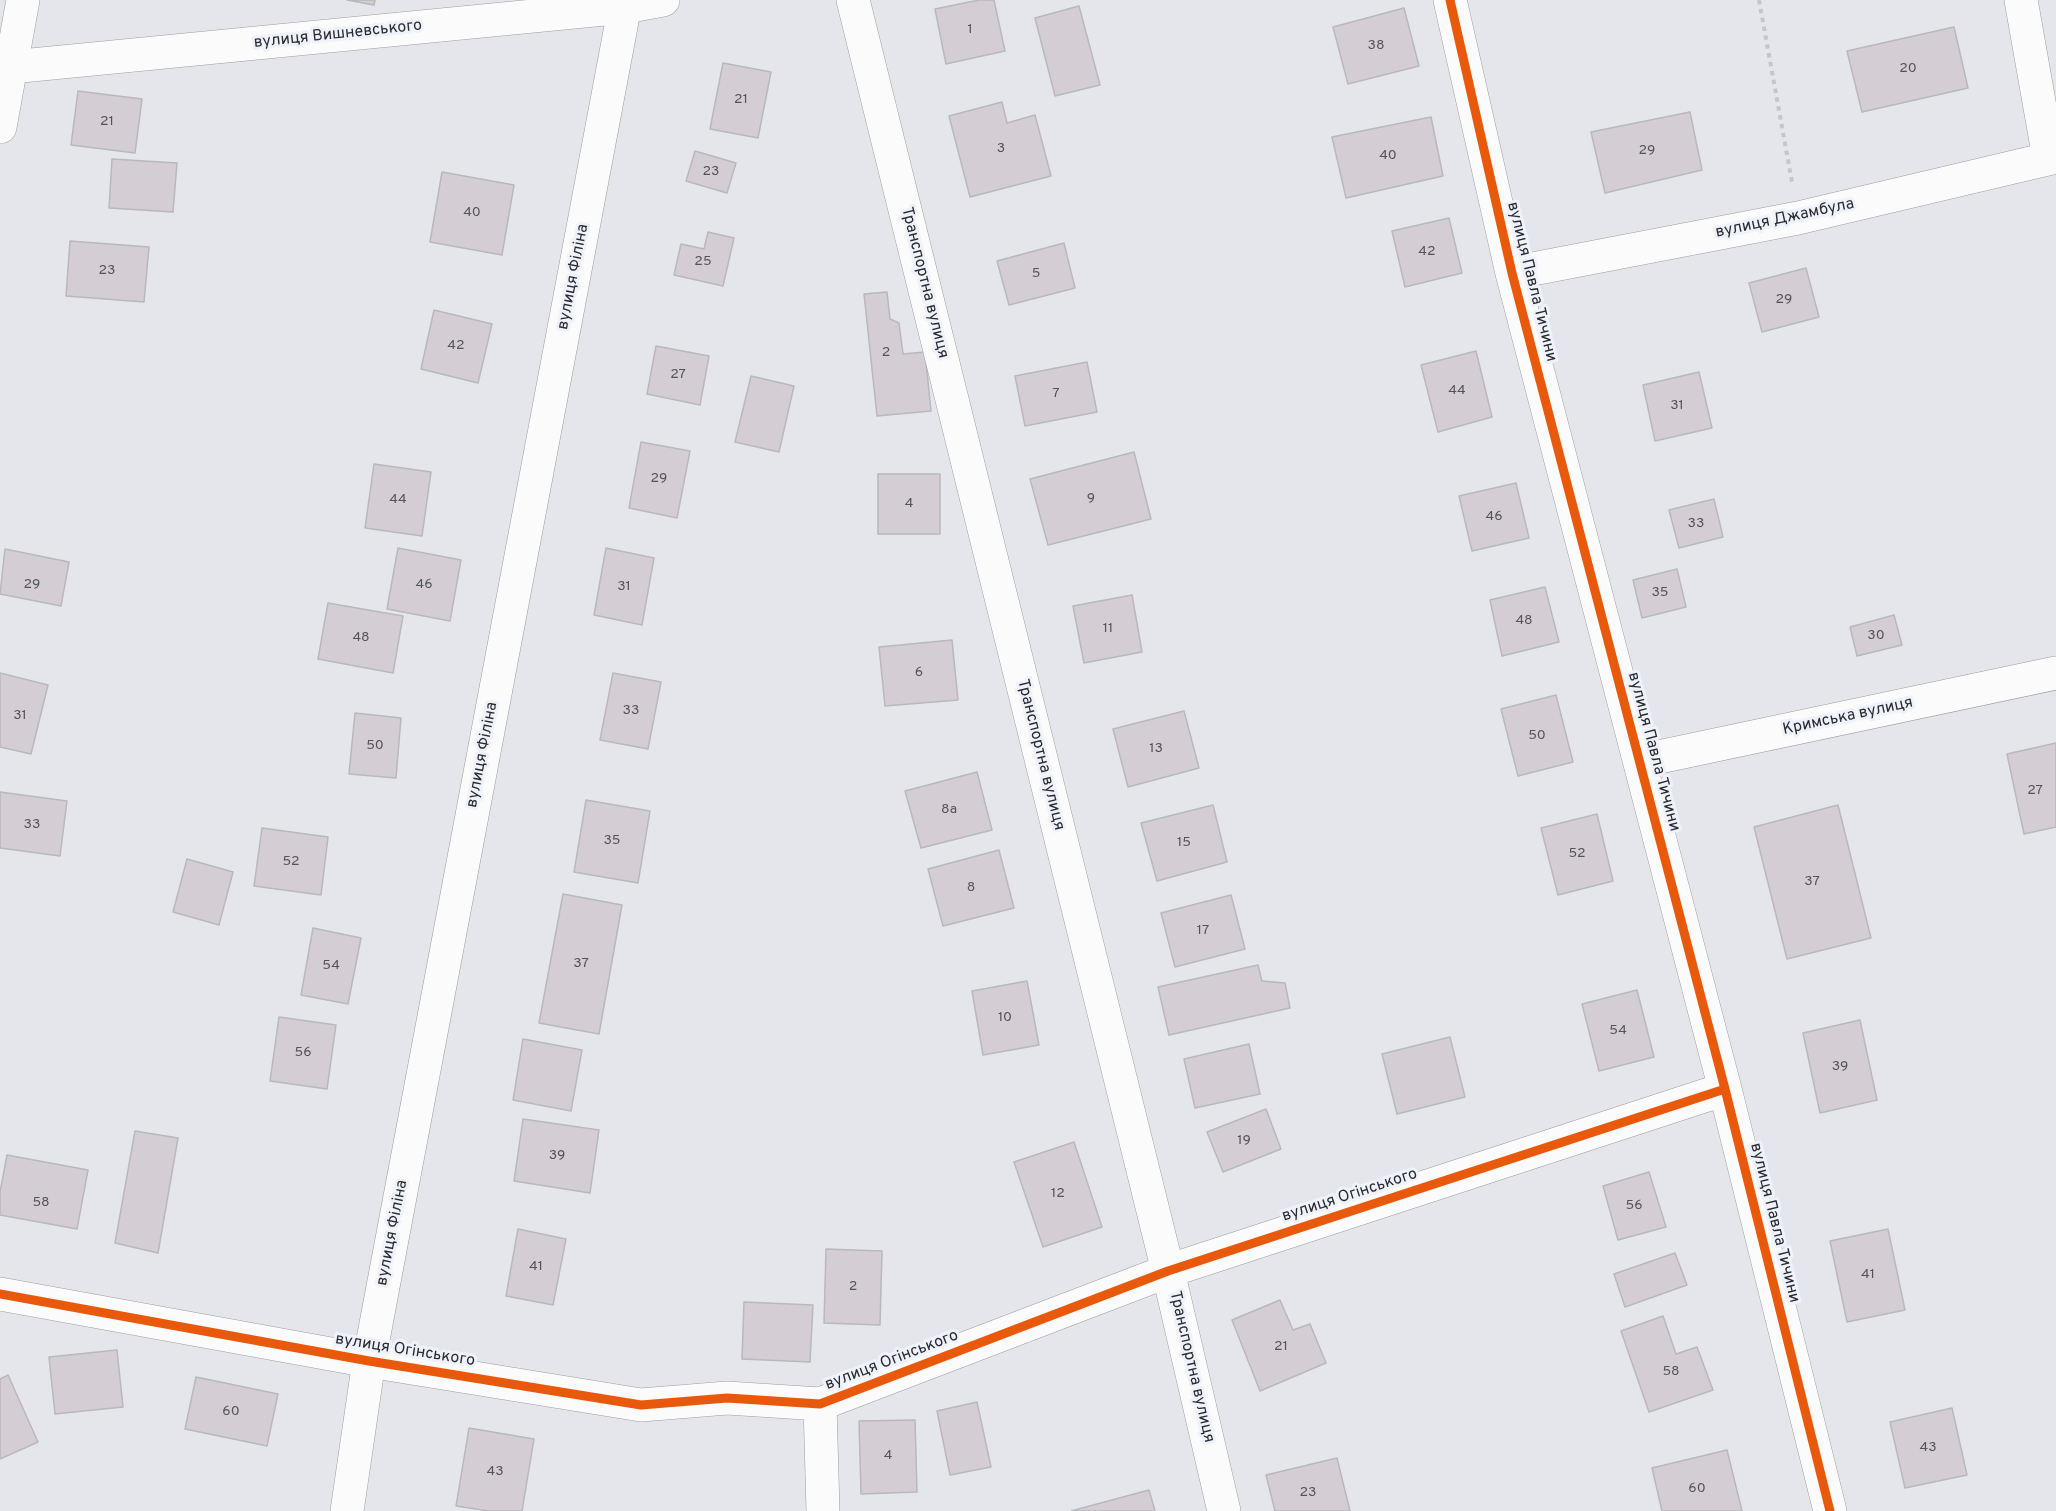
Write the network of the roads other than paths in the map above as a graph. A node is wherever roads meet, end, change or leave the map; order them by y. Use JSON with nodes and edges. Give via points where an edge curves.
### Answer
{"nodes":[{"id":1,"x":23,"y":0,"type":"edge"},
{"id":2,"x":663,"y":0,"type":"edge"},
{"id":3,"x":854,"y":0,"type":"edge"},
{"id":4,"x":1450,"y":0,"type":"edge"},
{"id":5,"x":2021,"y":0,"type":"edge"},
{"id":6,"x":626,"y":4,"type":"edge"},
{"id":7,"x":11,"y":67,"type":"junction"},
{"id":8,"x":0,"y":127,"type":"edge"},
{"id":9,"x":2052,"y":157,"type":"edge"},
{"id":10,"x":1512,"y":273,"type":"junction"},
{"id":11,"x":2056,"y":673,"type":"edge"},
{"id":12,"x":1640,"y":761,"type":"junction"},
{"id":13,"x":1725,"y":1089,"type":"junction"},
{"id":14,"x":1168,"y":1271,"type":"junction"},
{"id":15,"x":0,"y":1294,"type":"edge"},
{"id":16,"x":369,"y":1361,"type":"junction"},
{"id":17,"x":820,"y":1404,"type":"junction"},
{"id":18,"x":347,"y":1511,"type":"edge"},
{"id":19,"x":823,"y":1511,"type":"edge"},
{"id":20,"x":1224,"y":1511,"type":"edge"},
{"id":21,"x":1830,"y":1511,"type":"edge"}],
"edges":[{"from":1,"to":7,"type":"street"},
{"from":2,"to":6,"type":"street","name":"вулиця Вишневського"},
{"from":3,"to":14,"type":"street","name":"Транспортна вулиця"},
{"from":4,"to":10,"type":"street","name":"вулиця Павла Тичини"},
{"from":5,"to":9,"type":"street"},
{"from":6,"to":7,"type":"street","name":"вулиця Вишневського"},
{"from":6,"to":16,"type":"street","name":"вулиця Філіна"},
{"from":7,"to":8,"type":"street"},
{"from":9,"to":10,"type":"street","name":"вулиця Джамбула","via":[[1798,218]]},
{"from":10,"to":12,"type":"street","name":"вулиця Павла Тичини"},
{"from":11,"to":12,"type":"street","name":"Кримська вулиця"},
{"from":12,"to":13,"type":"street","name":"вулиця Павла Тичини"},
{"from":13,"to":14,"type":"street","name":"вулиця Огінського"},
{"from":13,"to":21,"type":"street","name":"вулиця Павла Тичини"},
{"from":14,"to":17,"type":"street","name":"вулиця Огінського"},
{"from":14,"to":20,"type":"street","name":"Транспортна вулиця"},
{"from":15,"to":16,"type":"street","name":"вулиця Огінського"},
{"from":16,"to":17,"type":"street","name":"вулиця Огінського","via":[[641,1405],[727,1398]]},
{"from":16,"to":18,"type":"street","name":"вулиця Філіна"},
{"from":17,"to":19,"type":"street"}]}
